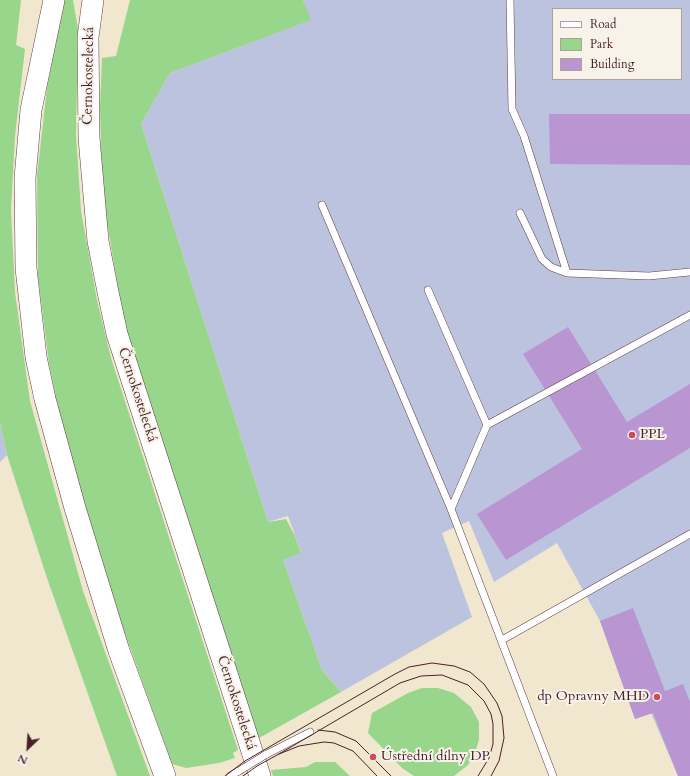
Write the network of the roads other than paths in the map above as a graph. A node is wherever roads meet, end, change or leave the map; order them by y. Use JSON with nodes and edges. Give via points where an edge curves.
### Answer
{"nodes":[{"id":1,"x":54,"y":0,"type":"edge"},
{"id":2,"x":93,"y":0,"type":"edge"},
{"id":3,"x":510,"y":0,"type":"edge"},
{"id":4,"x":322,"y":205,"type":"dead end"},
{"id":5,"x":520,"y":212,"type":"dead end"},
{"id":6,"x":690,"y":272,"type":"edge"},
{"id":7,"x":567,"y":273,"type":"junction"},
{"id":8,"x":428,"y":290,"type":"dead end"},
{"id":9,"x":690,"y":315,"type":"edge"},
{"id":10,"x":487,"y":425,"type":"junction"},
{"id":11,"x":451,"y":509,"type":"junction"},
{"id":12,"x":690,"y":534,"type":"edge"},
{"id":13,"x":502,"y":640,"type":"junction"},
{"id":14,"x":310,"y":732,"type":"dead end"},
{"id":15,"x":165,"y":776,"type":"edge"},
{"id":16,"x":230,"y":776,"type":"edge"},
{"id":17,"x":260,"y":776,"type":"edge"},
{"id":18,"x":553,"y":776,"type":"edge"}],
"edges":[{"from":1,"to":15,"type":"main road","via":[[31,110],[24,178],[26,268],[36,357],[80,524],[119,652]]},
{"from":2,"to":17,"type":"main road","name":"Černokostelecká","via":[[88,37],[89,138],[98,241],[117,334]]},
{"from":3,"to":7,"type":"lane","via":[[512,108],[524,136]]},
{"from":4,"to":11,"type":"lane"},
{"from":5,"to":7,"type":"lane","via":[[542,259],[551,267]]},
{"from":6,"to":7,"type":"lane","via":[[650,276]]},
{"from":8,"to":10,"type":"lane"},
{"from":9,"to":10,"type":"lane"},
{"from":10,"to":11,"type":"lane"},
{"from":11,"to":13,"type":"lane"},
{"from":12,"to":13,"type":"lane"},
{"from":13,"to":18,"type":"lane"},
{"from":14,"to":16,"type":"lane","bridge":true}]}
